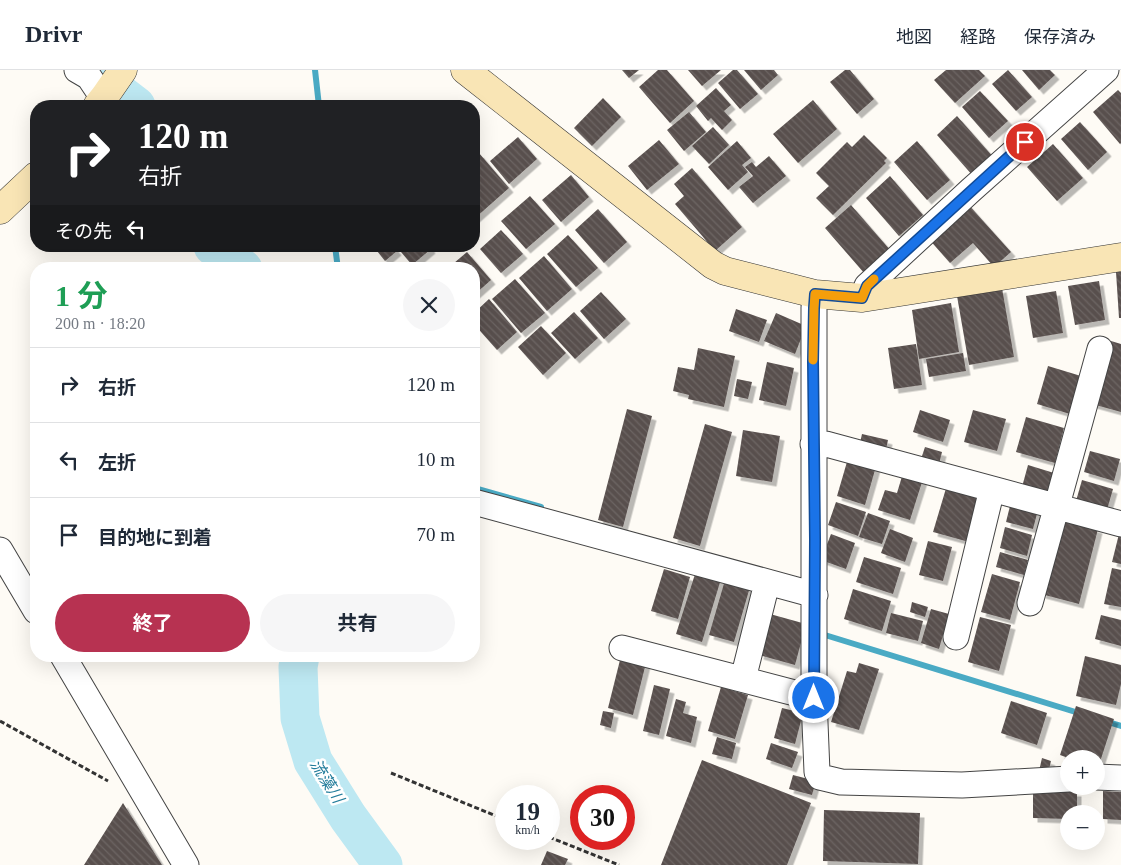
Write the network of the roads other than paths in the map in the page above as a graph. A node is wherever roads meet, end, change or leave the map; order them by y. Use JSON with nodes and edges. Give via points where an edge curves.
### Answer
{"nodes":[{"id":1,"x":77,"y":70,"type":"edge"},
{"id":2,"x":124,"y":70,"type":"edge"},
{"id":3,"x":465,"y":70,"type":"edge"},
{"id":4,"x":1106,"y":70,"type":"edge"},
{"id":5,"x":102,"y":100,"type":"edge"},
{"id":6,"x":30,"y":182,"type":"edge"},
{"id":7,"x":0,"y":210,"type":"edge"},
{"id":8,"x":1121,"y":257,"type":"edge"},
{"id":9,"x":815,"y":294,"type":"junction"},
{"id":10,"x":862,"y":298,"type":"junction"},
{"id":11,"x":1100,"y":349,"type":"dead end"},
{"id":12,"x":813,"y":444,"type":"junction"},
{"id":13,"x":992,"y":489,"type":"junction"},
{"id":14,"x":480,"y":504,"type":"edge"},
{"id":15,"x":1057,"y":506,"type":"junction"},
{"id":16,"x":1121,"y":524,"type":"edge"},
{"id":17,"x":0,"y":550,"type":"edge"},
{"id":18,"x":767,"y":583,"type":"junction"},
{"id":19,"x":815,"y":596,"type":"junction"},
{"id":20,"x":30,"y":601,"type":"edge"},
{"id":21,"x":1030,"y":602,"type":"dead end"},
{"id":22,"x":956,"y":637,"type":"dead end"},
{"id":23,"x":622,"y":648,"type":"dead end"},
{"id":24,"x":67,"y":662,"type":"edge"},
{"id":25,"x":743,"y":680,"type":"junction"},
{"id":26,"x":814,"y":698,"type":"junction"},
{"id":27,"x":1105,"y":777,"type":"edge"},
{"id":28,"x":1121,"y":778,"type":"edge"},
{"id":29,"x":1060,"y":780,"type":"edge"},
{"id":30,"x":186,"y":865,"type":"edge"}],
"edges":[{"from":1,"to":5,"type":"street","via":[[89,77]]},
{"from":2,"to":5,"type":"street"},
{"from":3,"to":9,"type":"street","via":[[713,265]]},
{"from":4,"to":10,"type":"street","via":[[867,286]]},
{"from":6,"to":7,"type":"street"},
{"from":8,"to":10,"type":"street"},
{"from":9,"to":10,"type":"street"},
{"from":9,"to":12,"type":"street"},
{"from":11,"to":15,"type":"street"},
{"from":12,"to":13,"type":"street","via":[[826,444]]},
{"from":12,"to":19,"type":"street"},
{"from":13,"to":15,"type":"street"},
{"from":13,"to":22,"type":"street"},
{"from":14,"to":18,"type":"street"},
{"from":15,"to":16,"type":"street"},
{"from":15,"to":21,"type":"street"},
{"from":17,"to":20,"type":"street"},
{"from":18,"to":19,"type":"street"},
{"from":18,"to":25,"type":"street"},
{"from":19,"to":26,"type":"street"},
{"from":23,"to":25,"type":"street"},
{"from":24,"to":30,"type":"street"},
{"from":25,"to":26,"type":"street"},
{"from":26,"to":29,"type":"street","via":[[816,766],[820,777],[841,782],[962,785]]},
{"from":27,"to":28,"type":"street"}]}
